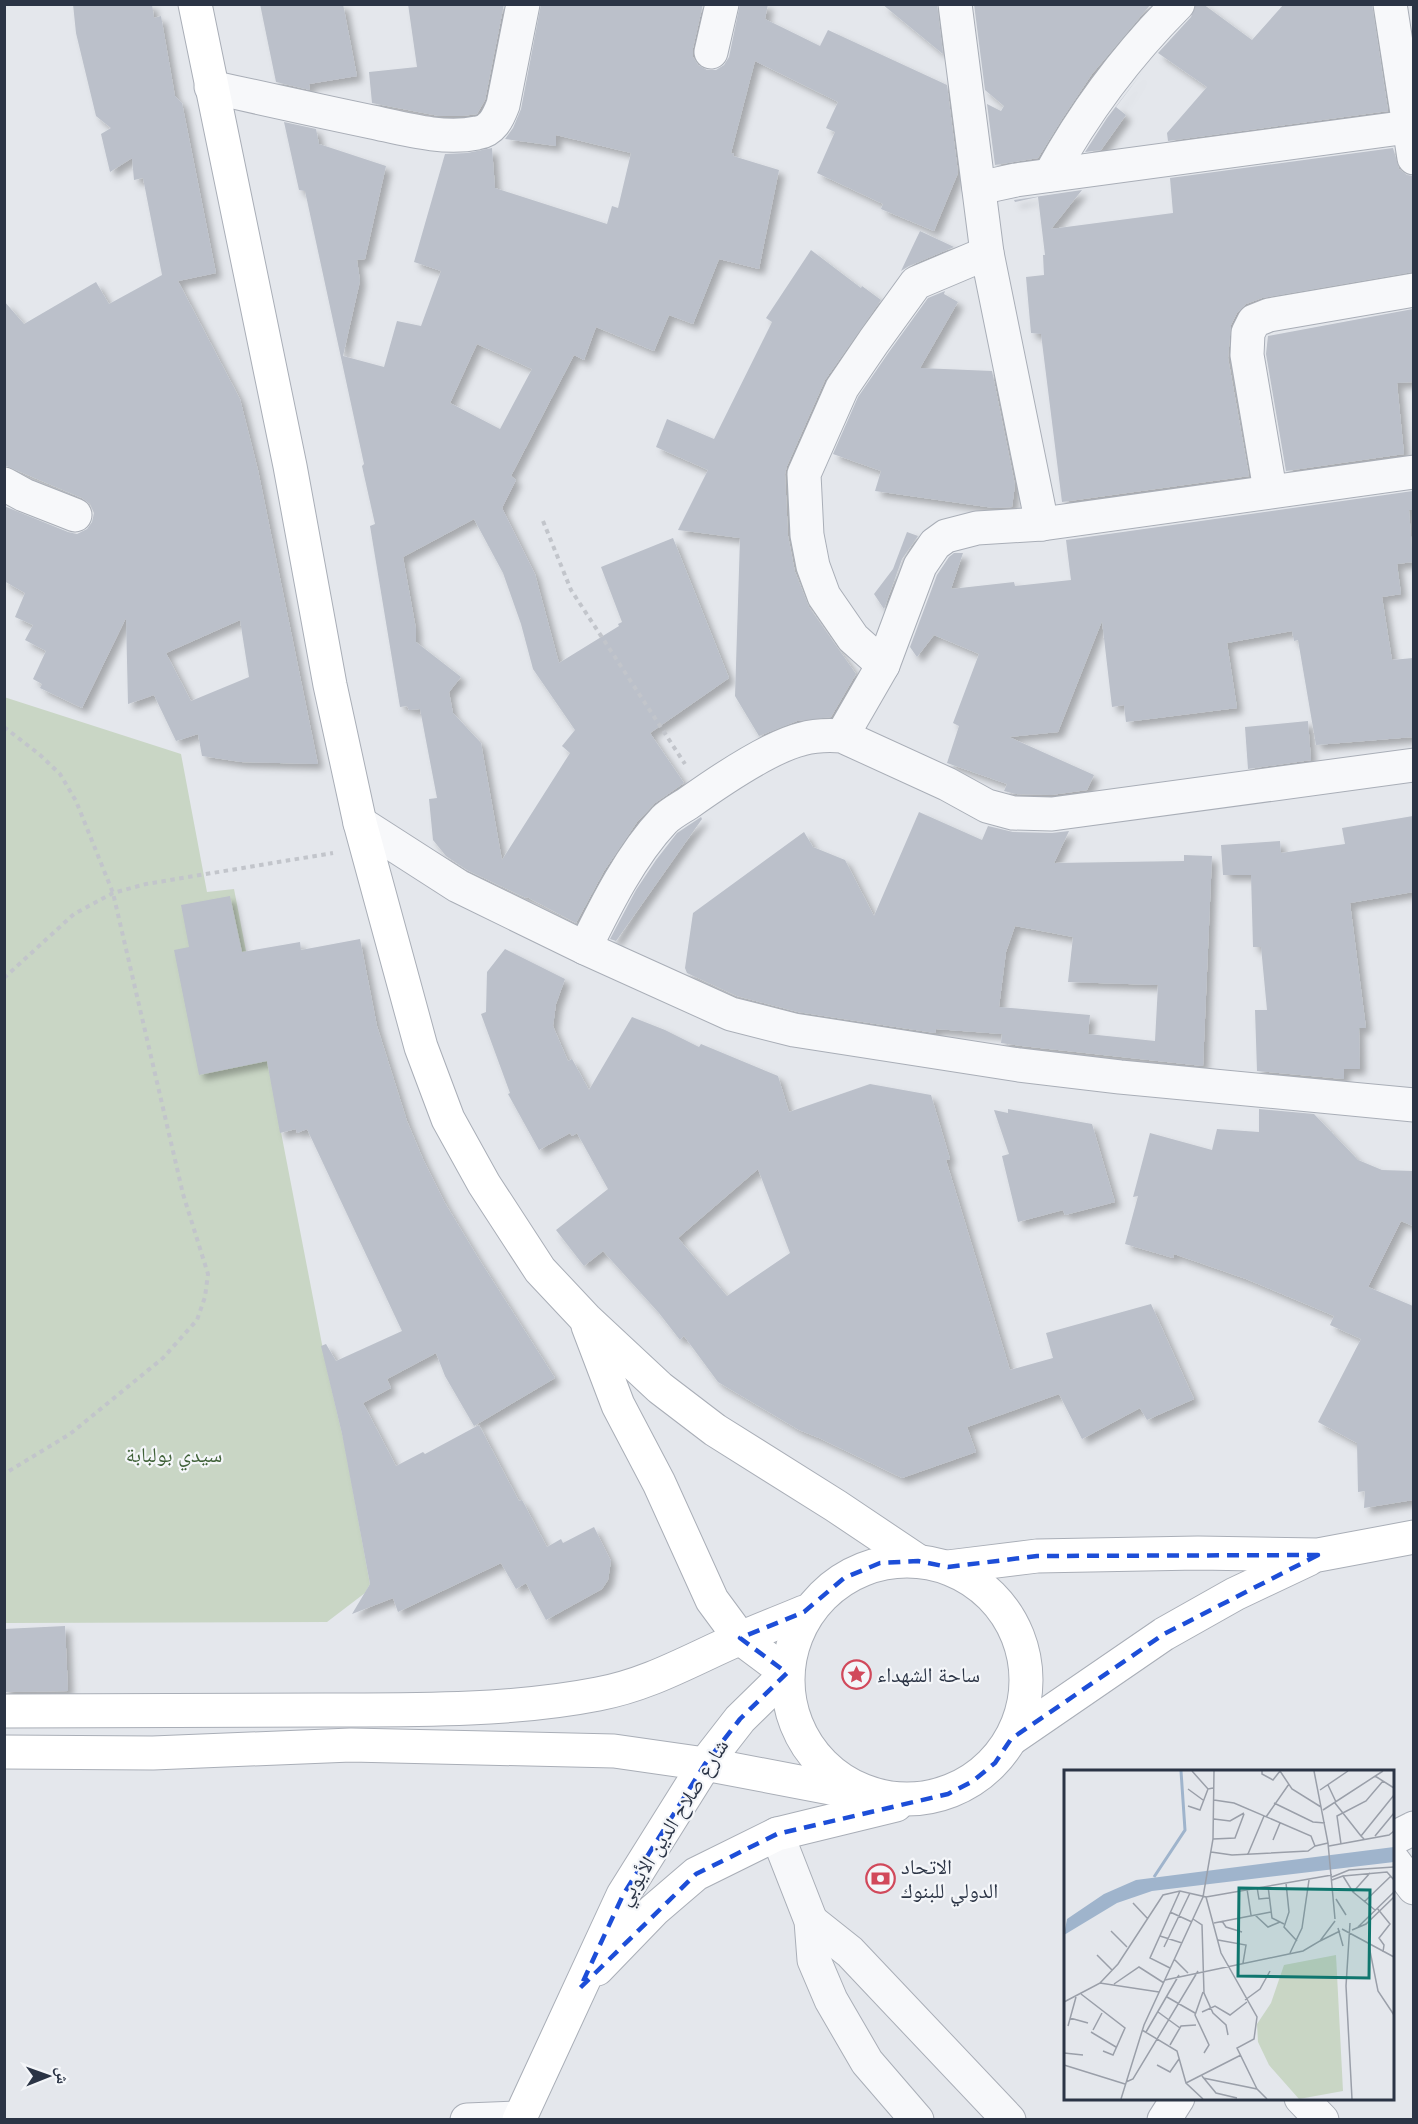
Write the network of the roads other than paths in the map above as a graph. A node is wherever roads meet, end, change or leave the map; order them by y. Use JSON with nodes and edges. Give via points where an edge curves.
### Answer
{"nodes":[{"id":1,"x":195,"y":4,"type":"edge"},
{"id":2,"x":523,"y":4,"type":"edge"},
{"id":3,"x":722,"y":4,"type":"edge"},
{"id":4,"x":955,"y":4,"type":"edge"},
{"id":5,"x":1178,"y":4,"type":"edge"},
{"id":6,"x":1390,"y":4,"type":"edge"},
{"id":7,"x":711,"y":52,"type":"dead end"},
{"id":8,"x":211,"y":87,"type":"junction"},
{"id":9,"x":1411,"y":143,"type":"edge"},
{"id":10,"x":1050,"y":175,"type":"junction"},
{"id":11,"x":979,"y":188,"type":"junction"},
{"id":12,"x":987,"y":253,"type":"junction"},
{"id":13,"x":1413,"y":290,"type":"edge"},
{"id":14,"x":1413,"y":472,"type":"edge"},
{"id":15,"x":4,"y":484,"type":"edge"},
{"id":16,"x":1270,"y":490,"type":"junction"},
{"id":17,"x":75,"y":515,"type":"dead end"},
{"id":18,"x":1042,"y":524,"type":"junction"},
{"id":19,"x":883,"y":665,"type":"junction"},
{"id":20,"x":842,"y":736,"type":"junction"},
{"id":21,"x":1413,"y":765,"type":"edge"},
{"id":22,"x":363,"y":835,"type":"junction"},
{"id":23,"x":585,"y":948,"type":"junction"},
{"id":24,"x":1413,"y":1105,"type":"edge"},
{"id":25,"x":586,"y":1319,"type":"junction"},
{"id":26,"x":1413,"y":1537,"type":"edge"},
{"id":27,"x":1318,"y":1555,"type":"junction"},
{"id":28,"x":933,"y":1564,"type":"junction"},
{"id":29,"x":804,"y":1612,"type":"junction"},
{"id":30,"x":740,"y":1638,"type":"junction"},
{"id":31,"x":787,"y":1672,"type":"junction"},
{"id":32,"x":4,"y":1711,"type":"edge"},
{"id":33,"x":1011,"y":1739,"type":"junction"},
{"id":34,"x":4,"y":1752,"type":"edge"},
{"id":35,"x":705,"y":1764,"type":"junction"},
{"id":36,"x":883,"y":1798,"type":"junction"},
{"id":37,"x":919,"y":1800,"type":"junction"},
{"id":38,"x":1413,"y":1828,"type":"edge"},
{"id":39,"x":777,"y":1834,"type":"junction"},
{"id":40,"x":1394,"y":1838,"type":"edge"},
{"id":41,"x":1394,"y":1863,"type":"edge"},
{"id":42,"x":1413,"y":1888,"type":"edge"},
{"id":43,"x":811,"y":1922,"type":"junction"},
{"id":44,"x":580,"y":1988,"type":"junction"},
{"id":45,"x":1177,"y":2100,"type":"edge"},
{"id":46,"x":1303,"y":2100,"type":"edge"},
{"id":47,"x":519,"y":2119,"type":"edge"},
{"id":48,"x":467,"y":2120,"type":"edge"},
{"id":49,"x":917,"y":2120,"type":"edge"},
{"id":50,"x":1009,"y":2120,"type":"edge"},
{"id":51,"x":1164,"y":2120,"type":"edge"},
{"id":52,"x":1322,"y":2120,"type":"edge"}],
"edges":[{"from":1,"to":8,"type":"main road"},
{"from":2,"to":8,"type":"street","via":[[503,105],[490,128],[478,133],[441,134],[396,127]]},
{"from":3,"to":7,"type":"street"},
{"from":4,"to":11,"type":"street"},
{"from":5,"to":10,"type":"street","via":[[1117,73],[1073,133]]},
{"from":6,"to":9,"type":"street"},
{"from":8,"to":22,"type":"main road"},
{"from":9,"to":10,"type":"street"},
{"from":10,"to":11,"type":"street"},
{"from":11,"to":12,"type":"street"},
{"from":12,"to":18,"type":"street"},
{"from":12,"to":19,"type":"street","via":[[916,283],[842,388],[804,474],[807,535],[813,566],[825,596],[853,638]]},
{"from":13,"to":16,"type":"street","via":[[1269,315],[1254,321],[1248,333],[1247,355]]},
{"from":14,"to":16,"type":"street"},
{"from":15,"to":17,"type":"street"},
{"from":16,"to":18,"type":"street"},
{"from":18,"to":19,"type":"street","via":[[977,528],[946,536],[935,544],[920,566]]},
{"from":19,"to":20,"type":"street"},
{"from":20,"to":21,"type":"street","via":[[987,806],[1013,813],[1052,814]]},
{"from":20,"to":23,"type":"street","via":[[800,739],[770,752],[665,819],[610,898]]},
{"from":22,"to":23,"type":"street"},
{"from":22,"to":25,"type":"main road","via":[[421,1047],[448,1119],[484,1184],[540,1270]]},
{"from":23,"to":24,"type":"street","via":[[731,1014],[794,1030],[1097,1075]]},
{"from":25,"to":28,"type":"main road","via":[[660,1388],[715,1430]]},
{"from":25,"to":30,"type":"main road","via":[[618,1405],[712,1600]]},
{"from":26,"to":27,"type":"main road"},
{"from":27,"to":28,"type":"main road","via":[[1037,1556]]},
{"from":27,"to":33,"type":"main road","via":[[1235,1594],[1164,1634]]},
{"from":28,"to":29,"type":"main road","via":[[880,1563],[844,1578]]},
{"from":28,"to":33,"type":"main road","via":[[978,1583],[1003,1608],[1019,1638],[1026,1672],[1024,1707]]},
{"from":29,"to":30,"type":"main road"},
{"from":29,"to":31,"type":"main road"},
{"from":30,"to":31,"type":"main road"},
{"from":30,"to":32,"type":"main road","via":[[637,1684],[553,1701],[367,1710]]},
{"from":31,"to":35,"type":"main road","name":"شارع صلاح الدين الأيوبي","via":[[740,1719]]},
{"from":31,"to":36,"type":"main road","via":[[790,1707],[802,1739],[823,1766],[851,1786]]},
{"from":33,"to":37,"type":"main road","via":[[995,1763],[973,1781],[948,1794]]},
{"from":34,"to":35,"type":"main road","via":[[374,1745],[614,1751]]},
{"from":35,"to":36,"type":"main road"},
{"from":35,"to":44,"type":"main road","name":"شارع صلاح الدين الأيوبي","via":[[623,1894]]},
{"from":36,"to":37,"type":"main road"},
{"from":37,"to":39,"type":"main road","name":"شارع صلاح الدين الأيوبي"},
{"from":38,"to":40,"type":"street"},
{"from":39,"to":43,"type":"street"},
{"from":39,"to":44,"type":"main road","name":"شارع صلاح الدين الأيوبي","via":[[696,1874],[654,1910]]},
{"from":41,"to":42,"type":"street"},
{"from":43,"to":49,"type":"street","via":[[814,1960],[831,2000],[867,2062]]},
{"from":43,"to":50,"type":"street","via":[[850,1952]]},
{"from":44,"to":47,"type":"main road","name":"شارع صلاح الدين الأيوبي"},
{"from":45,"to":51,"type":"street"},
{"from":46,"to":52,"type":"street"},
{"from":47,"to":48,"type":"street"}]}
